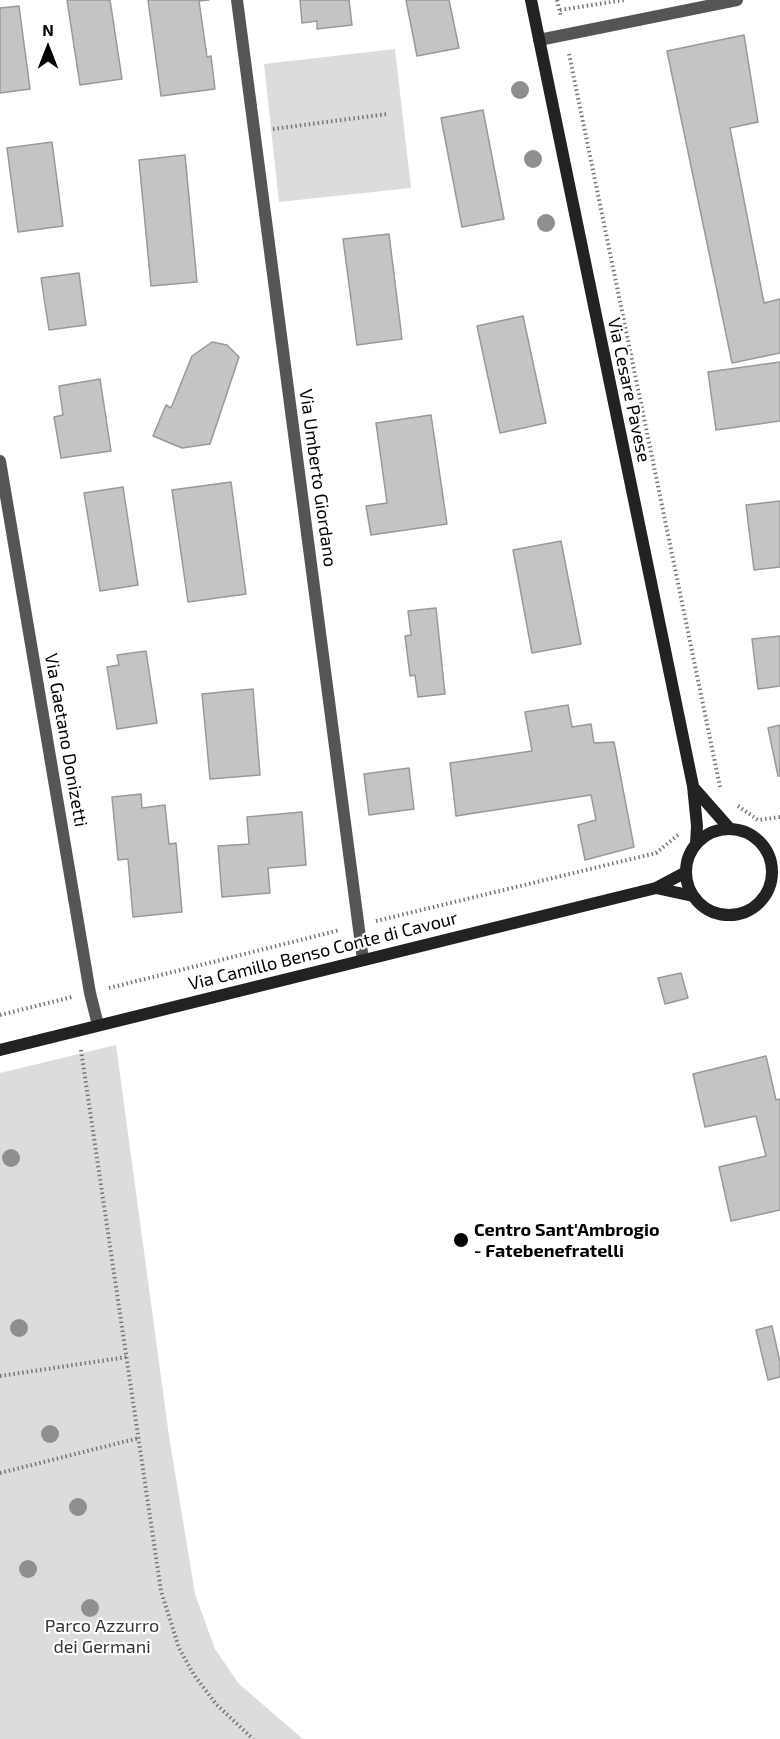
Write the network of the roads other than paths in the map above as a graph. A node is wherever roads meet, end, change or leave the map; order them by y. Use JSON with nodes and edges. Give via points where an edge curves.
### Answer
{"nodes":[{"id":1,"x":237,"y":0,"type":"edge"},
{"id":2,"x":531,"y":0,"type":"edge"},
{"id":3,"x":737,"y":0,"type":"edge"},
{"id":4,"x":539,"y":40,"type":"junction"},
{"id":5,"x":0,"y":461,"type":"edge"},
{"id":6,"x":693,"y":786,"type":"junction"},
{"id":7,"x":730,"y":829,"type":"junction"},
{"id":8,"x":696,"y":844,"type":"junction"},
{"id":9,"x":766,"y":850,"type":"junction"},
{"id":10,"x":780,"y":850,"type":"edge"},
{"id":11,"x":776,"y":872,"type":"edge"},
{"id":12,"x":686,"y":873,"type":"junction"},
{"id":13,"x":656,"y":888,"type":"junction"},
{"id":14,"x":693,"y":896,"type":"junction"},
{"id":15,"x":363,"y":960,"type":"junction"},
{"id":16,"x":98,"y":1025,"type":"junction"},
{"id":17,"x":0,"y":1050,"type":"edge"}],
"edges":[{"from":1,"to":15,"type":"street","name":"Via Umberto Giordano"},
{"from":2,"to":4,"type":"street","name":"Via Cesare Pavese"},
{"from":3,"to":4,"type":"street"},
{"from":4,"to":6,"type":"street","name":"Via Cesare Pavese"},
{"from":5,"to":16,"type":"street","name":"Via Gaetano Donizetti"},
{"from":6,"to":7,"type":"street","name":"Via Cesare Pavese"},
{"from":6,"to":8,"type":"street","name":"Via Cesare Pavese"},
{"from":7,"to":8,"type":"street","via":[[712,832]]},
{"from":7,"to":9,"type":"street","via":[[752,835]]},
{"from":8,"to":12,"type":"street"},
{"from":9,"to":10,"type":"street"},
{"from":9,"to":11,"type":"street"},
{"from":11,"to":14,"type":"street","via":[[760,902],[741,913],[713,911]]},
{"from":12,"to":13,"type":"street","name":"Via Camillo Benso Conte di Cavour"},
{"from":12,"to":14,"type":"street"},
{"from":13,"to":14,"type":"street","name":"Via Camillo Benso Conte di Cavour"},
{"from":13,"to":15,"type":"street","name":"Via Camillo Benso Conte di Cavour"},
{"from":15,"to":16,"type":"street","name":"Via Camillo Benso Conte di Cavour"},
{"from":16,"to":17,"type":"street","name":"Via Camillo Benso Conte di Cavour"}]}
